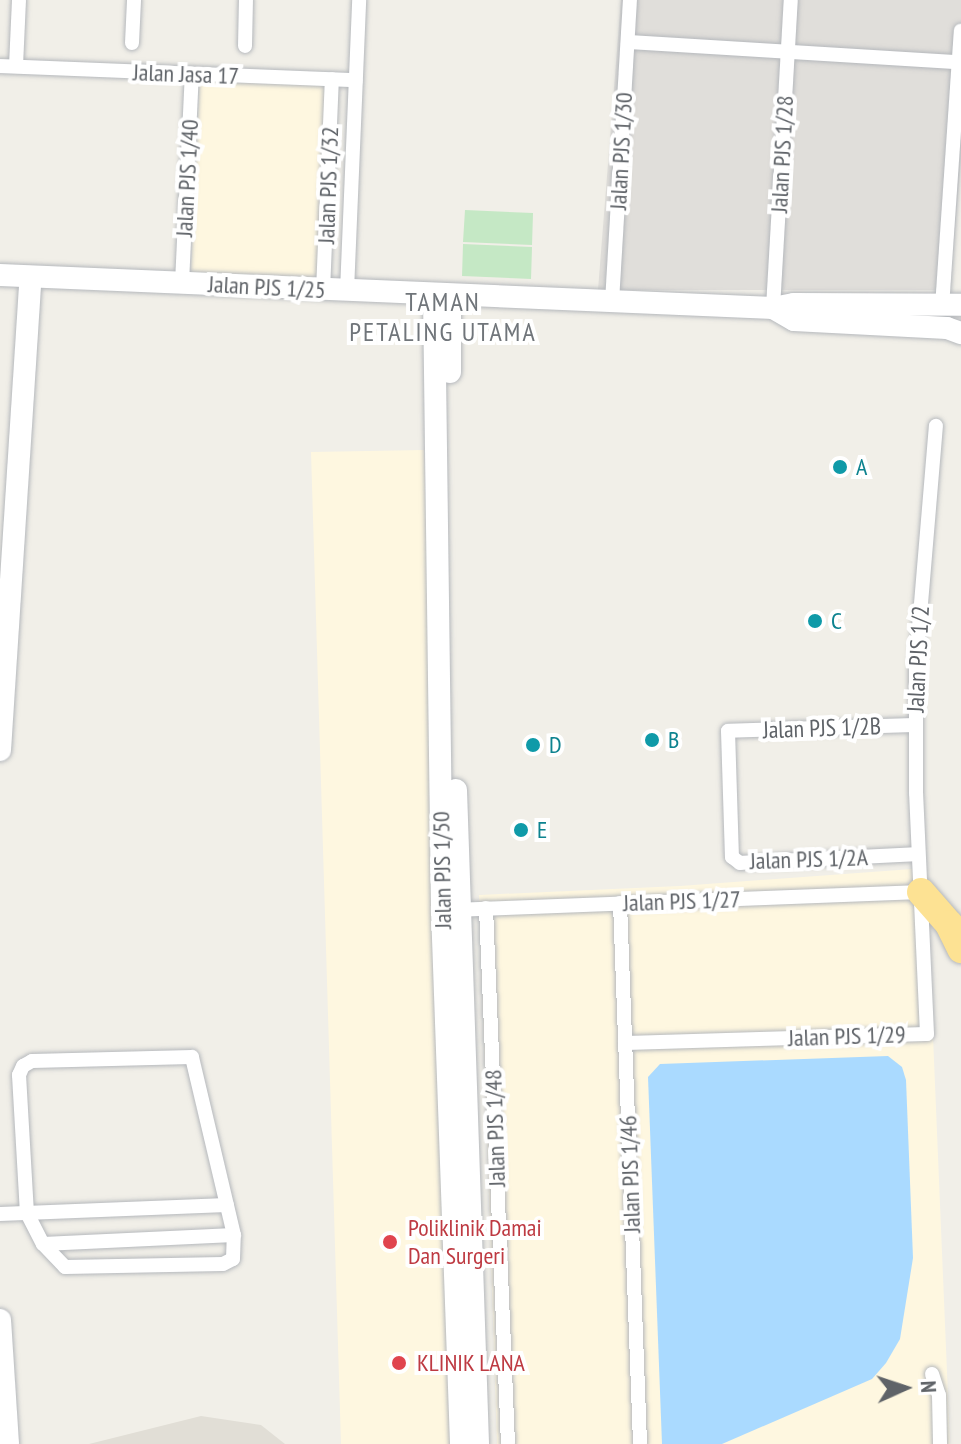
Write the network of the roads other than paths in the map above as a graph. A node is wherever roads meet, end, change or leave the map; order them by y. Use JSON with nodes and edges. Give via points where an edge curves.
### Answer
{"nodes":[{"id":1,"x":19,"y":0,"type":"edge"},
{"id":2,"x":134,"y":0,"type":"edge"},
{"id":3,"x":246,"y":0,"type":"edge"},
{"id":4,"x":359,"y":0,"type":"edge"},
{"id":5,"x":630,"y":0,"type":"edge"},
{"id":6,"x":791,"y":0,"type":"edge"},
{"id":7,"x":961,"y":31,"type":"edge"},
{"id":8,"x":628,"y":42,"type":"junction"},
{"id":9,"x":132,"y":43,"type":"dead end"},
{"id":10,"x":245,"y":46,"type":"dead end"},
{"id":11,"x":788,"y":52,"type":"junction"},
{"id":12,"x":959,"y":62,"type":"junction"},
{"id":13,"x":0,"y":66,"type":"edge"},
{"id":14,"x":16,"y":66,"type":"junction"},
{"id":15,"x":192,"y":74,"type":"junction"},
{"id":16,"x":332,"y":79,"type":"junction"},
{"id":17,"x":356,"y":80,"type":"junction"},
{"id":18,"x":16,"y":276,"type":"edge"},
{"id":19,"x":182,"y":283,"type":"junction"},
{"id":20,"x":323,"y":291,"type":"junction"},
{"id":21,"x":347,"y":291,"type":"junction"},
{"id":22,"x":442,"y":297,"type":"junction"},
{"id":23,"x":612,"y":302,"type":"junction"},
{"id":24,"x":951,"y":306,"type":"edge"},
{"id":25,"x":773,"y":308,"type":"junction"},
{"id":26,"x":961,"y":333,"type":"edge"},
{"id":27,"x":936,"y":426,"type":"dead end"},
{"id":28,"x":0,"y":534,"type":"edge"},
{"id":29,"x":5,"y":607,"type":"edge"},
{"id":30,"x":4,"y":630,"type":"edge"},
{"id":31,"x":915,"y":725,"type":"junction"},
{"id":32,"x":728,"y":731,"type":"joint"},
{"id":33,"x":0,"y":750,"type":"edge"},
{"id":34,"x":918,"y":854,"type":"junction"},
{"id":35,"x":921,"y":892,"type":"junction"},
{"id":36,"x":620,"y":903,"type":"junction"},
{"id":37,"x":486,"y":908,"type":"junction"},
{"id":38,"x":450,"y":910,"type":"junction"},
{"id":39,"x":961,"y":949,"type":"edge"},
{"id":40,"x":625,"y":1043,"type":"junction"},
{"id":41,"x":227,"y":1205,"type":"junction"},
{"id":42,"x":27,"y":1213,"type":"junction"},
{"id":43,"x":0,"y":1214,"type":"edge"},
{"id":44,"x":499,"y":1224,"type":"junction"},
{"id":45,"x":462,"y":1226,"type":"junction"},
{"id":46,"x":234,"y":1235,"type":"junction"},
{"id":47,"x":43,"y":1244,"type":"junction"},
{"id":48,"x":0,"y":1320,"type":"edge"},
{"id":49,"x":932,"y":1374,"type":"dead end"},
{"id":50,"x":8,"y":1444,"type":"edge"},
{"id":51,"x":461,"y":1444,"type":"edge"},
{"id":52,"x":478,"y":1444,"type":"edge"},
{"id":53,"x":508,"y":1444,"type":"edge"},
{"id":54,"x":640,"y":1444,"type":"edge"},
{"id":55,"x":940,"y":1444,"type":"edge"}],
"edges":[{"from":1,"to":14,"type":"street"},
{"from":2,"to":9,"type":"street"},
{"from":3,"to":10,"type":"street"},
{"from":4,"to":17,"type":"street","name":"Jalan PJS 1/32"},
{"from":5,"to":8,"type":"street","name":"Jalan PJS 1/30"},
{"from":6,"to":11,"type":"street","name":"Jalan PJS 1/28"},
{"from":7,"to":12,"type":"street"},
{"from":8,"to":11,"type":"street"},
{"from":8,"to":23,"type":"street","name":"Jalan PJS 1/30"},
{"from":11,"to":12,"type":"street"},
{"from":11,"to":25,"type":"street","name":"Jalan PJS 1/28"},
{"from":12,"to":24,"type":"street"},
{"from":13,"to":14,"type":"street","name":"Jalan Jasa 17"},
{"from":14,"to":15,"type":"street","name":"Jalan Jasa 17"},
{"from":15,"to":16,"type":"street","name":"Jalan Jasa 17"},
{"from":15,"to":19,"type":"street","name":"Jalan PJS 1/40"},
{"from":16,"to":17,"type":"street","name":"Jalan Jasa 17"},
{"from":16,"to":20,"type":"street","name":"Jalan PJS 1/32"},
{"from":17,"to":21,"type":"street","name":"Jalan PJS 1/32"},
{"from":18,"to":19,"type":"street","name":"Jalan PJS 1/25"},
{"from":18,"to":28,"type":"street"},
{"from":18,"to":29,"type":"street"},
{"from":19,"to":20,"type":"street","name":"Jalan PJS 1/25"},
{"from":20,"to":21,"type":"street","name":"Jalan PJS 1/25"},
{"from":21,"to":22,"type":"street","name":"Jalan PJS 1/25"},
{"from":22,"to":23,"type":"street","name":"Jalan PJS 1/25"},
{"from":22,"to":38,"type":"street","name":"Jalan PJS 1/50"},
{"from":23,"to":25,"type":"street","name":"Jalan PJS 1/25"},
{"from":24,"to":25,"type":"street","name":"Jalan PJS 1/25"},
{"from":25,"to":26,"type":"street","name":"Jalan PJS 1/25","via":[[794,320]]},
{"from":27,"to":31,"type":"street","name":"Jalan PJS 1/2","via":[[916,647]]},
{"from":29,"to":30,"type":"street"},
{"from":30,"to":33,"type":"street"},
{"from":31,"to":32,"type":"street","name":"Jalan PJS 1/2B"},
{"from":31,"to":34,"type":"street","name":"Jalan PJS 1/2"},
{"from":32,"to":34,"type":"street","name":"Jalan PJS 1/2A","via":[[732,857],[740,863]]},
{"from":34,"to":35,"type":"street","name":"Jalan PJS 1/2"},
{"from":35,"to":36,"type":"street","name":"Jalan PJS 1/27"},
{"from":35,"to":39,"type":"highway","via":[[949,924]]},
{"from":35,"to":40,"type":"street","name":"Jalan PJS 1/29","via":[[927,1034]]},
{"from":36,"to":37,"type":"street","name":"Jalan PJS 1/27"},
{"from":36,"to":40,"type":"street","name":"Jalan PJS 1/46"},
{"from":37,"to":38,"type":"street","name":"Jalan PJS 1/27"},
{"from":37,"to":44,"type":"street","name":"Jalan PJS 1/48"},
{"from":38,"to":45,"type":"street","name":"Jalan PJS 1/50"},
{"from":40,"to":54,"type":"street","name":"Jalan PJS 1/46"},
{"from":41,"to":42,"type":"street"},
{"from":41,"to":42,"type":"street","via":[[195,1061],[187,1055],[156,1056],[32,1061],[23,1066],[19,1075]]},
{"from":41,"to":46,"type":"street"},
{"from":42,"to":43,"type":"street"},
{"from":42,"to":47,"type":"street"},
{"from":44,"to":45,"type":"street"},
{"from":44,"to":53,"type":"street","name":"Jalan PJS 1/48"},
{"from":45,"to":51,"type":"street","name":"Jalan PJS 1/50"},
{"from":45,"to":52,"type":"street","name":"Jalan PJS 1/50"},
{"from":46,"to":47,"type":"street"},
{"from":46,"to":47,"type":"street","via":[[233,1259],[223,1264],[74,1270]]},
{"from":48,"to":50,"type":"street"},
{"from":49,"to":55,"type":"street","via":[[939,1395]]}]}
